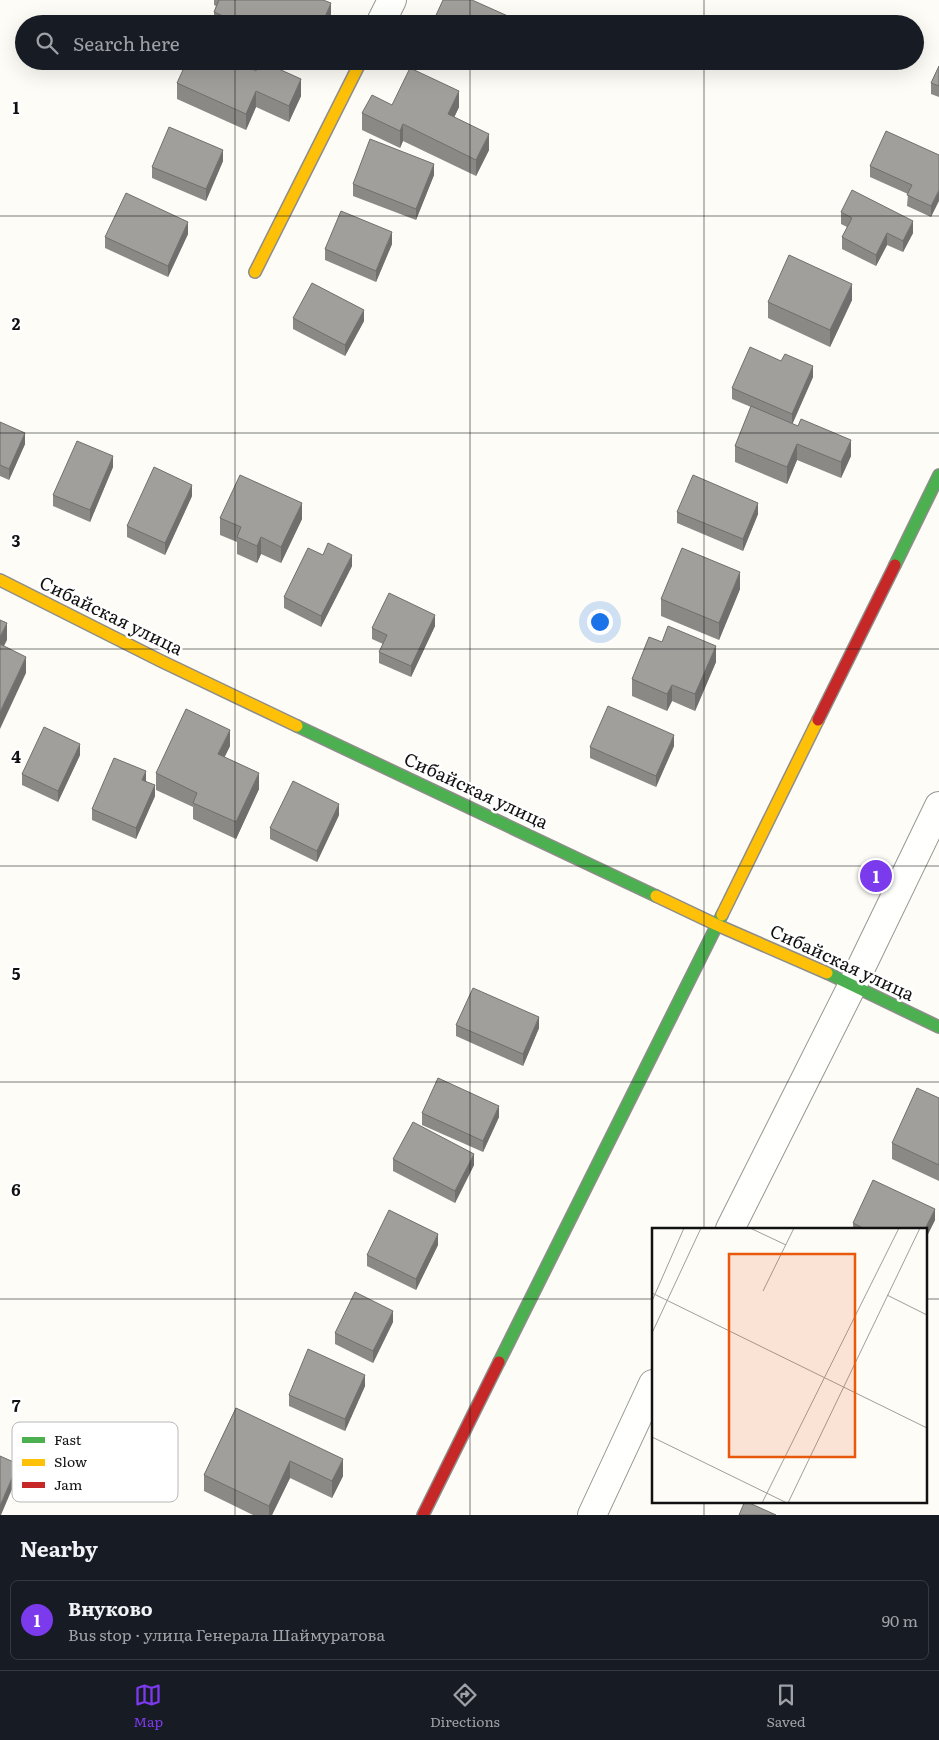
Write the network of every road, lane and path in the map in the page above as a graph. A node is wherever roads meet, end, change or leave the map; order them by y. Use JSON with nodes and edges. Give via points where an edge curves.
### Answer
{"nodes":[{"id":1,"x":392,"y":0,"type":"edge"},
{"id":2,"x":384,"y":15,"type":"edge"},
{"id":3,"x":356,"y":70,"type":"edge"},
{"id":4,"x":255,"y":272,"type":"dead end"},
{"id":5,"x":939,"y":475,"type":"edge"},
{"id":6,"x":0,"y":580,"type":"edge"},
{"id":7,"x":939,"y":806,"type":"edge"},
{"id":8,"x":717,"y":926,"type":"junction"},
{"id":9,"x":853,"y":984,"type":"junction"},
{"id":10,"x":939,"y":1027,"type":"edge"},
{"id":11,"x":731,"y":1228,"type":"edge"},
{"id":12,"x":652,"y":1386,"type":"edge"},
{"id":13,"x":423,"y":1515,"type":"edge"},
{"id":14,"x":592,"y":1515,"type":"edge"}],
"edges":[{"from":1,"to":2,"type":"street"},
{"from":3,"to":4,"type":"street"},
{"from":5,"to":8,"type":"street"},
{"from":6,"to":8,"type":"street","name":"Сибайская улица","via":[[161,661]]},
{"from":7,"to":9,"type":"street"},
{"from":8,"to":9,"type":"street","name":"Сибайская улица"},
{"from":8,"to":13,"type":"street"},
{"from":9,"to":10,"type":"street","name":"Сибайская улица"},
{"from":9,"to":11,"type":"street"},
{"from":12,"to":14,"type":"street"}]}
